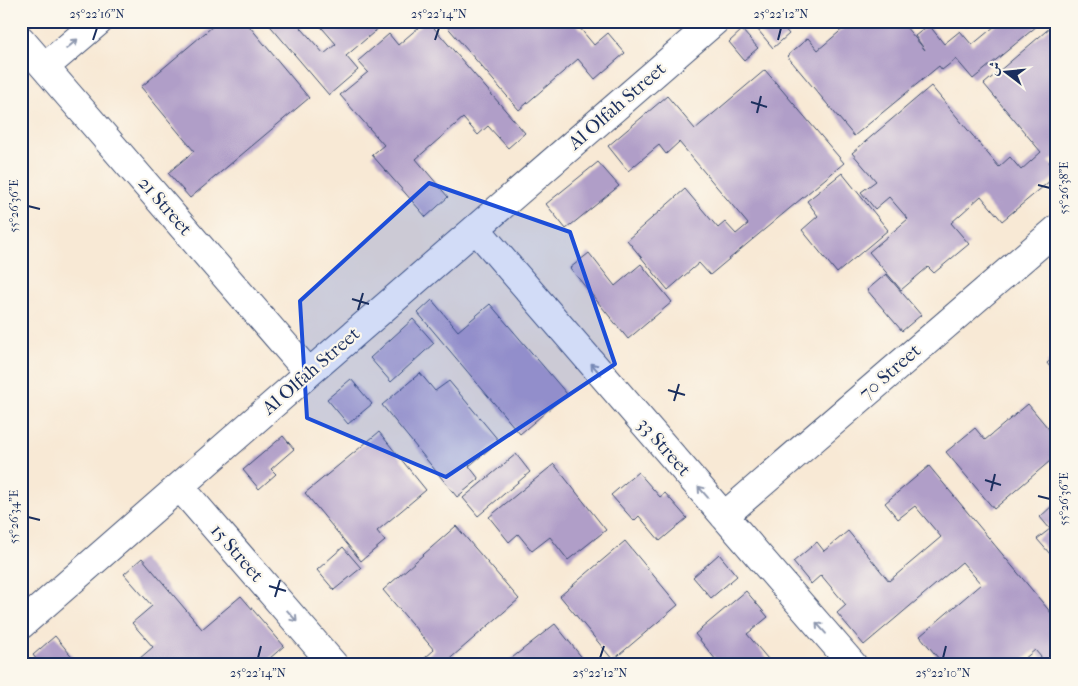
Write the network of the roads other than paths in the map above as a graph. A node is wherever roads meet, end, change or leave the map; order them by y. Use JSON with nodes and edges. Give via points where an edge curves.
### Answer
{"nodes":[{"id":1,"x":99,"y":21,"type":"edge"},
{"id":2,"x":716,"y":21,"type":"edge"},
{"id":3,"x":21,"y":40,"type":"edge"},
{"id":4,"x":44,"y":67,"type":"junction"},
{"id":5,"x":476,"y":229,"type":"junction"},
{"id":6,"x":1057,"y":229,"type":"edge"},
{"id":7,"x":309,"y":372,"type":"junction"},
{"id":8,"x":180,"y":487,"type":"junction"},
{"id":9,"x":724,"y":516,"type":"junction"},
{"id":10,"x":21,"y":625,"type":"edge"},
{"id":11,"x":334,"y":665,"type":"edge"},
{"id":12,"x":853,"y":665,"type":"edge"}],
"edges":[{"from":4,"to":1,"type":"street","one_way":true},
{"from":2,"to":5,"type":"street","name":"Al Olfah Street"},
{"from":3,"to":4,"type":"street","name":"21 Street"},
{"from":4,"to":7,"type":"street","name":"21 Street"},
{"from":5,"to":7,"type":"street","name":"Al Olfah Street"},
{"from":9,"to":5,"type":"street","name":"33 Street","one_way":true},
{"from":6,"to":9,"type":"street","name":"70 Street"},
{"from":7,"to":8,"type":"street","name":"Al Olfah Street"},
{"from":8,"to":10,"type":"street","name":"Al Olfah Street"},
{"from":8,"to":11,"type":"street","name":"15 Street","one_way":true},
{"from":12,"to":9,"type":"street","name":"33 Street","one_way":true}]}
